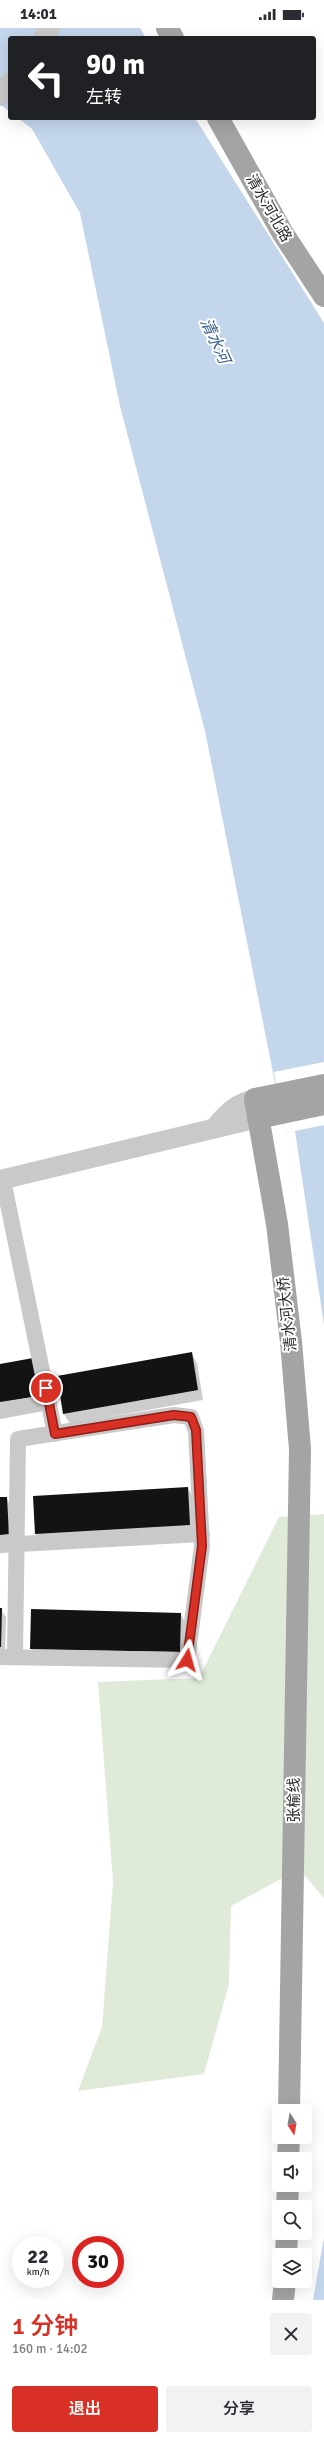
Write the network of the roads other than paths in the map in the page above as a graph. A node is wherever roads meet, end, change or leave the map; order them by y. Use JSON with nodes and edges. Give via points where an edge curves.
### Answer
{"nodes":[{"id":1,"x":8,"y":85,"type":"edge"},
{"id":2,"x":0,"y":96,"type":"edge"},
{"id":3,"x":219,"y":120,"type":"edge"},
{"id":4,"x":230,"y":120,"type":"edge"},
{"id":5,"x":324,"y":272,"type":"edge"},
{"id":6,"x":324,"y":296,"type":"edge"},
{"id":7,"x":324,"y":1085,"type":"edge"},
{"id":8,"x":280,"y":1103,"type":"junction"},
{"id":9,"x":324,"y":1104,"type":"edge"},
{"id":10,"x":256,"y":1108,"type":"junction"},
{"id":11,"x":1,"y":1180,"type":"edge"},
{"id":12,"x":49,"y":1402,"type":"junction"},
{"id":13,"x":0,"y":1411,"type":"edge"},
{"id":14,"x":55,"y":1434,"type":"junction"},
{"id":15,"x":299,"y":1488,"type":"joint"},
{"id":16,"x":202,"y":1534,"type":"junction"},
{"id":17,"x":17,"y":1544,"type":"junction"},
{"id":18,"x":0,"y":1545,"type":"edge"},
{"id":19,"x":8,"y":1657,"type":"edge"},
{"id":20,"x":289,"y":2104,"type":"edge"},
{"id":21,"x":284,"y":2288,"type":"edge"},
{"id":22,"x":283,"y":2300,"type":"edge"}],
"edges":[{"from":1,"to":2,"type":"street"},
{"from":3,"to":6,"type":"main road","name":"清水河北路","via":[[282,232]]},
{"from":4,"to":5,"type":"main road","name":"清水河北路"},
{"from":7,"to":8,"type":"main road"},
{"from":8,"to":9,"type":"main road"},
{"from":8,"to":10,"type":"main road"},
{"from":10,"to":11,"type":"street","via":[[244,1101],[216,1126]]},
{"from":10,"to":15,"type":"main road","name":"清水河大桥","via":[[277,1224],[291,1342],[300,1449]]},
{"from":11,"to":12,"type":"street"},
{"from":12,"to":13,"type":"street"},
{"from":12,"to":14,"type":"street"},
{"from":14,"to":16,"type":"street","via":[[174,1415],[191,1417],[196,1430]]},
{"from":14,"to":17,"type":"street","via":[[18,1439]]},
{"from":15,"to":20,"type":"main road","name":"张榆线"},
{"from":16,"to":17,"type":"street"},
{"from":16,"to":19,"type":"street","via":[[187,1660]]},
{"from":17,"to":18,"type":"street"},
{"from":17,"to":19,"type":"street"},
{"from":21,"to":22,"type":"main road"}]}
